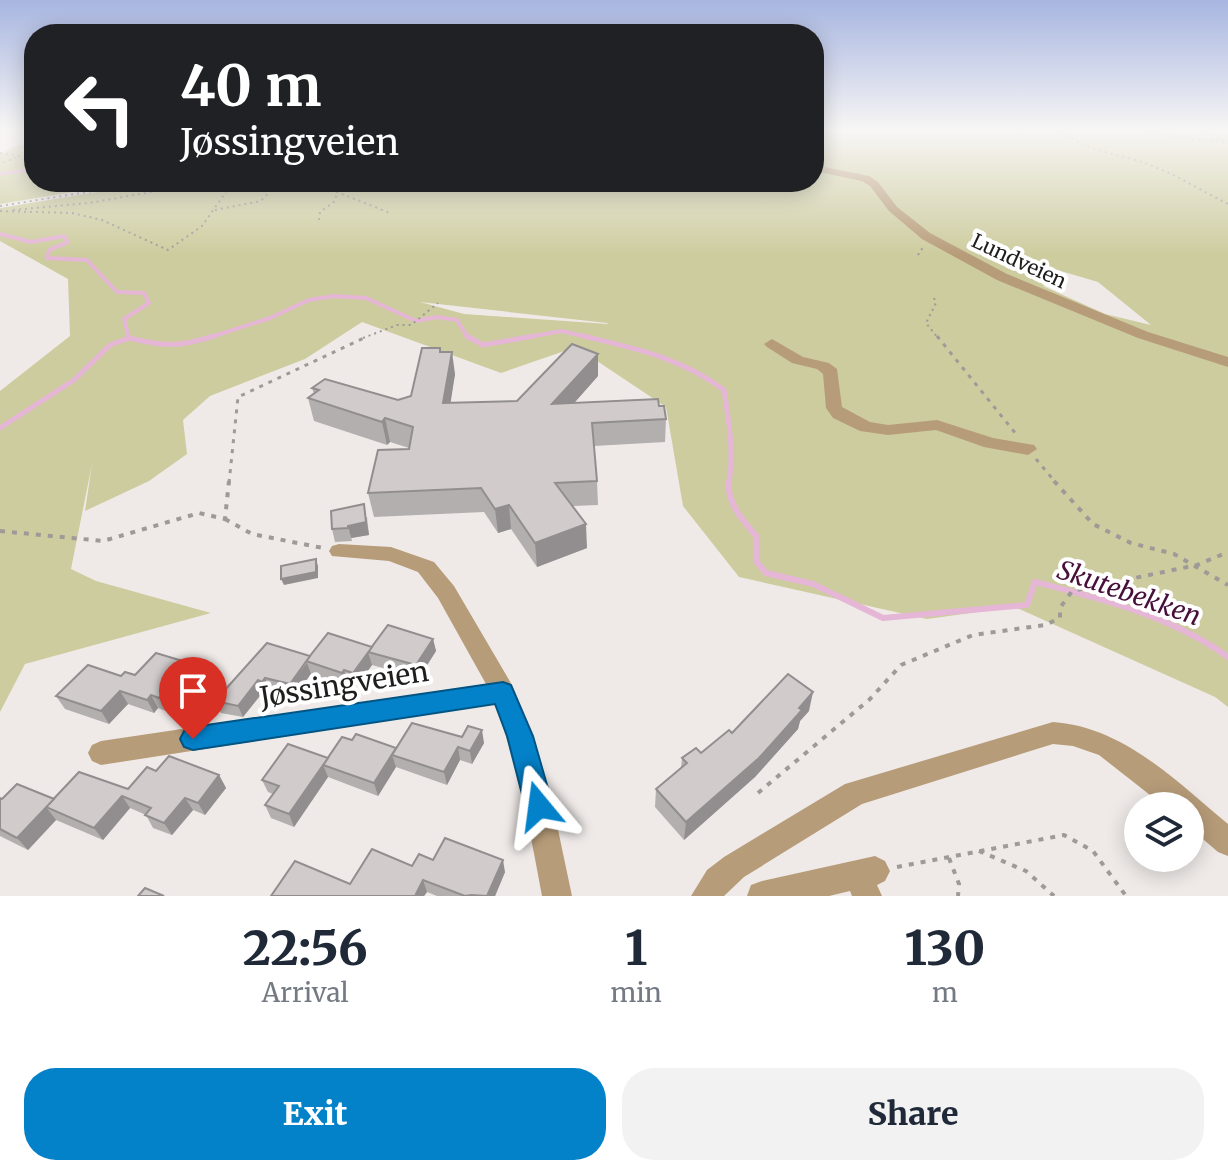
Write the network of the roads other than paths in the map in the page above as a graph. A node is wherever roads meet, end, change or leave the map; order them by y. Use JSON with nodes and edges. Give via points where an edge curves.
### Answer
{"nodes":[{"id":1,"x":839,"y":173,"type":"edge"},
{"id":2,"x":772,"y":344,"type":"dead end"},
{"id":3,"x":1228,"y":362,"type":"edge"},
{"id":4,"x":1028,"y":449,"type":"road end"},
{"id":5,"x":339,"y":551,"type":"road end"},
{"id":6,"x":503,"y":692,"type":"junction"},
{"id":7,"x":101,"y":753,"type":"dead end"},
{"id":8,"x":1167,"y":792,"type":"edge"},
{"id":9,"x":1204,"y":822,"type":"edge"},
{"id":10,"x":1228,"y":842,"type":"edge"},
{"id":11,"x":867,"y":881,"type":"edge"},
{"id":12,"x":557,"y":896,"type":"edge"},
{"id":13,"x":706,"y":896,"type":"edge"},
{"id":14,"x":762,"y":896,"type":"edge"}],
"edges":[{"from":1,"to":3,"type":"street","name":"Lundveien","via":[[865,178],[926,236],[1002,277],[1143,335]]},
{"from":2,"to":4,"type":"street","via":[[831,372],[834,408],[850,420],[888,430],[937,425]]},
{"from":5,"to":6,"type":"street","via":[[391,554],[426,567]]},
{"from":6,"to":7,"type":"street","name":"Jøssingveien"},
{"from":6,"to":12,"type":"street","via":[[539,806]]},
{"from":8,"to":13,"type":"street","via":[[1104,744],[1076,733],[1053,733],[855,793],[734,867]]},
{"from":9,"to":10,"type":"street"},
{"from":11,"to":14,"type":"street"}]}
